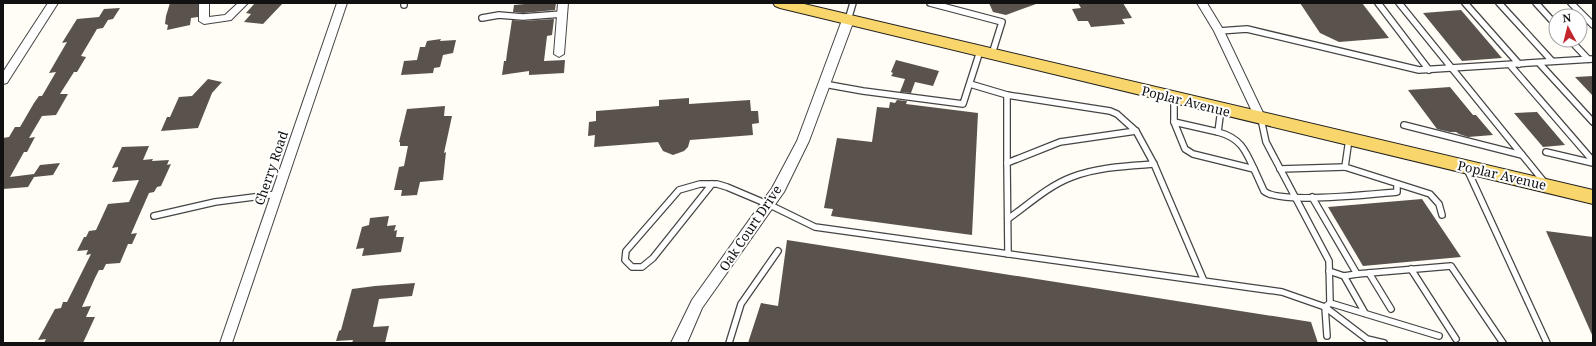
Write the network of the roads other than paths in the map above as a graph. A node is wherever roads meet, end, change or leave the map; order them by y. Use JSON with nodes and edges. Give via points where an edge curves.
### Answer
{"nodes":[{"id":1,"x":53,"y":3,"type":"edge"},
{"id":2,"x":204,"y":3,"type":"edge"},
{"id":3,"x":243,"y":3,"type":"edge"},
{"id":4,"x":342,"y":3,"type":"edge"},
{"id":5,"x":563,"y":3,"type":"edge"},
{"id":6,"x":780,"y":3,"type":"edge"},
{"id":7,"x":853,"y":3,"type":"edge"},
{"id":8,"x":930,"y":3,"type":"edge"},
{"id":9,"x":1202,"y":3,"type":"edge"},
{"id":10,"x":1378,"y":3,"type":"edge"},
{"id":11,"x":1399,"y":3,"type":"edge"},
{"id":12,"x":1465,"y":3,"type":"edge"},
{"id":13,"x":1499,"y":3,"type":"edge"},
{"id":14,"x":1536,"y":3,"type":"edge"},
{"id":15,"x":1571,"y":3,"type":"edge"},
{"id":16,"x":562,"y":14,"type":"junction"},
{"id":17,"x":1548,"y":16,"type":"edge"},
{"id":18,"x":482,"y":18,"type":"dead end"},
{"id":19,"x":848,"y":20,"type":"junction"},
{"id":20,"x":1593,"y":25,"type":"edge"},
{"id":21,"x":1218,"y":31,"type":"junction"},
{"id":22,"x":1578,"y":48,"type":"edge"},
{"id":23,"x":986,"y":53,"type":"junction"},
{"id":24,"x":559,"y":54,"type":"dead end"},
{"id":25,"x":1590,"y":59,"type":"edge"},
{"id":26,"x":1552,"y":61,"type":"junction"},
{"id":27,"x":1538,"y":62,"type":"junction"},
{"id":28,"x":1519,"y":64,"type":"junction"},
{"id":29,"x":1510,"y":65,"type":"junction"},
{"id":30,"x":1453,"y":69,"type":"junction"},
{"id":31,"x":1429,"y":70,"type":"junction"},
{"id":32,"x":3,"y":80,"type":"edge"},
{"id":33,"x":824,"y":84,"type":"junction"},
{"id":34,"x":970,"y":84,"type":"junction"},
{"id":35,"x":1007,"y":94,"type":"junction"},
{"id":36,"x":1174,"y":98,"type":"junction"},
{"id":37,"x":1221,"y":109,"type":"junction"},
{"id":38,"x":1261,"y":119,"type":"junction"},
{"id":39,"x":1174,"y":122,"type":"junction"},
{"id":40,"x":1593,"y":122,"type":"edge"},
{"id":41,"x":1404,"y":125,"type":"dead end"},
{"id":42,"x":1136,"y":132,"type":"junction"},
{"id":43,"x":1218,"y":132,"type":"junction"},
{"id":44,"x":1221,"y":138,"type":"dead end"},
{"id":45,"x":1349,"y":139,"type":"junction"},
{"id":46,"x":1209,"y":151,"type":"dead end"},
{"id":47,"x":1546,"y":152,"type":"dead end"},
{"id":48,"x":1522,"y":155,"type":"junction"},
{"id":49,"x":1228,"y":157,"type":"dead end"},
{"id":50,"x":1212,"y":159,"type":"junction"},
{"id":51,"x":1008,"y":162,"type":"junction"},
{"id":52,"x":1593,"y":162,"type":"edge"},
{"id":53,"x":1231,"y":163,"type":"junction"},
{"id":54,"x":1154,"y":164,"type":"junction"},
{"id":55,"x":1345,"y":167,"type":"junction"},
{"id":56,"x":1466,"y":167,"type":"junction"},
{"id":57,"x":1254,"y":169,"type":"junction"},
{"id":58,"x":1280,"y":169,"type":"junction"},
{"id":59,"x":712,"y":184,"type":"junction"},
{"id":60,"x":1397,"y":184,"type":"junction"},
{"id":61,"x":1547,"y":185,"type":"junction"},
{"id":62,"x":277,"y":194,"type":"junction"},
{"id":63,"x":1312,"y":197,"type":"junction"},
{"id":64,"x":1593,"y":197,"type":"edge"},
{"id":65,"x":1296,"y":198,"type":"junction"},
{"id":66,"x":769,"y":204,"type":"junction"},
{"id":67,"x":1442,"y":215,"type":"dead end"},
{"id":68,"x":154,"y":216,"type":"dead end"},
{"id":69,"x":1008,"y":219,"type":"junction"},
{"id":70,"x":778,"y":251,"type":"dead end"},
{"id":71,"x":1008,"y":254,"type":"junction"},
{"id":72,"x":1411,"y":269,"type":"junction"},
{"id":73,"x":1329,"y":271,"type":"junction"},
{"id":74,"x":1369,"y":273,"type":"junction"},
{"id":75,"x":1357,"y":274,"type":"junction"},
{"id":76,"x":1344,"y":276,"type":"junction"},
{"id":77,"x":1204,"y":281,"type":"junction"},
{"id":78,"x":1327,"y":305,"type":"junction"},
{"id":79,"x":1391,"y":309,"type":"dead end"},
{"id":80,"x":1365,"y":313,"type":"junction"},
{"id":81,"x":1438,"y":336,"type":"dead end"},
{"id":82,"x":1327,"y":339,"type":"edge"},
{"id":83,"x":1456,"y":339,"type":"dead end"},
{"id":84,"x":226,"y":343,"type":"edge"},
{"id":85,"x":679,"y":343,"type":"edge"},
{"id":86,"x":729,"y":343,"type":"edge"},
{"id":87,"x":1384,"y":343,"type":"edge"},
{"id":88,"x":1503,"y":343,"type":"edge"},
{"id":89,"x":1547,"y":343,"type":"edge"}],
"edges":[{"from":1,"to":32,"type":"street"},
{"from":2,"to":3,"type":"street","via":[[204,21],[228,18]]},
{"from":4,"to":62,"type":"street","name":"Cherry Road"},
{"from":5,"to":16,"type":"street"},
{"from":6,"to":19,"type":"main road","name":"Poplar Avenue"},
{"from":7,"to":19,"type":"lane"},
{"from":8,"to":23,"type":"lane","via":[[1002,22]]},
{"from":9,"to":21,"type":"street"},
{"from":10,"to":31,"type":"lane"},
{"from":11,"to":30,"type":"lane"},
{"from":12,"to":28,"type":"lane"},
{"from":13,"to":26,"type":"lane"},
{"from":14,"to":17,"type":"lane"},
{"from":15,"to":20,"type":"lane"},
{"from":16,"to":18,"type":"lane","via":[[522,17],[499,15]]},
{"from":16,"to":24,"type":"street"},
{"from":19,"to":23,"type":"main road","name":"Poplar Avenue"},
{"from":19,"to":33,"type":"street","name":"Oak Court Drive"},
{"from":21,"to":31,"type":"lane","via":[[1247,29],[1419,70]]},
{"from":21,"to":38,"type":"street"},
{"from":22,"to":25,"type":"lane"},
{"from":23,"to":34,"type":"lane"},
{"from":23,"to":36,"type":"main road","name":"Poplar Avenue"},
{"from":25,"to":26,"type":"lane"},
{"from":26,"to":27,"type":"lane"},
{"from":27,"to":28,"type":"lane"},
{"from":27,"to":40,"type":"lane"},
{"from":28,"to":29,"type":"lane"},
{"from":29,"to":30,"type":"lane"},
{"from":29,"to":52,"type":"lane"},
{"from":30,"to":31,"type":"lane"},
{"from":30,"to":48,"type":"lane"},
{"from":33,"to":34,"type":"lane","via":[[963,104]]},
{"from":33,"to":66,"type":"street","name":"Oak Court Drive","via":[[803,141]]},
{"from":34,"to":35,"type":"lane"},
{"from":35,"to":42,"type":"lane","via":[[1110,111],[1117,114]]},
{"from":35,"to":51,"type":"lane"},
{"from":36,"to":37,"type":"main road","name":"Poplar Avenue"},
{"from":36,"to":39,"type":"lane"},
{"from":37,"to":38,"type":"main road","name":"Poplar Avenue"},
{"from":37,"to":43,"type":"lane"},
{"from":38,"to":45,"type":"main road","name":"Poplar Avenue"},
{"from":38,"to":58,"type":"lane","via":[[1266,142]]},
{"from":39,"to":43,"type":"lane","via":[[1200,130]]},
{"from":39,"to":50,"type":"lane","via":[[1185,149]]},
{"from":41,"to":48,"type":"lane"},
{"from":42,"to":51,"type":"lane","via":[[1060,142]]},
{"from":42,"to":54,"type":"lane"},
{"from":43,"to":44,"type":"lane"},
{"from":43,"to":57,"type":"lane","via":[[1235,137],[1242,144]]},
{"from":45,"to":55,"type":"lane"},
{"from":45,"to":56,"type":"main road","name":"Poplar Avenue"},
{"from":46,"to":50,"type":"lane"},
{"from":47,"to":52,"type":"lane"},
{"from":48,"to":61,"type":"lane"},
{"from":49,"to":53,"type":"lane"},
{"from":50,"to":53,"type":"lane"},
{"from":51,"to":69,"type":"lane"},
{"from":53,"to":57,"type":"lane"},
{"from":54,"to":69,"type":"lane","via":[[1080,174],[1051,188]]},
{"from":54,"to":77,"type":"lane"},
{"from":55,"to":58,"type":"lane"},
{"from":55,"to":60,"type":"lane"},
{"from":56,"to":61,"type":"main road","name":"Poplar Avenue"},
{"from":56,"to":89,"type":"lane"},
{"from":57,"to":65,"type":"lane","via":[[1261,187],[1267,194]]},
{"from":58,"to":65,"type":"lane"},
{"from":59,"to":59,"type":"lane","via":[[692,185],[679,190],[626,251],[625,260],[632,267],[642,267],[648,263]]},
{"from":59,"to":66,"type":"lane","via":[[721,184]]},
{"from":60,"to":63,"type":"lane","via":[[1397,192]]},
{"from":60,"to":67,"type":"lane","via":[[1430,194],[1439,204]]},
{"from":61,"to":64,"type":"main road","name":"Poplar Avenue"},
{"from":62,"to":68,"type":"lane","via":[[202,204]]},
{"from":62,"to":84,"type":"street","name":"Cherry Road"},
{"from":63,"to":65,"type":"lane"},
{"from":63,"to":75,"type":"lane"},
{"from":65,"to":73,"type":"lane","via":[[1329,262]]},
{"from":66,"to":71,"type":"lane","via":[[815,227]]},
{"from":66,"to":85,"type":"street","name":"Oak Court Drive","via":[[697,304]]},
{"from":69,"to":71,"type":"lane"},
{"from":70,"to":86,"type":"lane","via":[[741,304]]},
{"from":71,"to":77,"type":"lane"},
{"from":72,"to":74,"type":"lane"},
{"from":72,"to":83,"type":"lane"},
{"from":72,"to":88,"type":"lane","via":[[1451,266]]},
{"from":73,"to":76,"type":"lane"},
{"from":73,"to":78,"type":"lane"},
{"from":74,"to":75,"type":"lane"},
{"from":74,"to":79,"type":"lane"},
{"from":75,"to":76,"type":"lane"},
{"from":76,"to":80,"type":"lane"},
{"from":77,"to":78,"type":"lane","via":[[1282,292]]},
{"from":78,"to":80,"type":"lane"},
{"from":78,"to":82,"type":"lane"},
{"from":78,"to":87,"type":"lane","via":[[1367,339]]},
{"from":80,"to":81,"type":"lane"}]}
